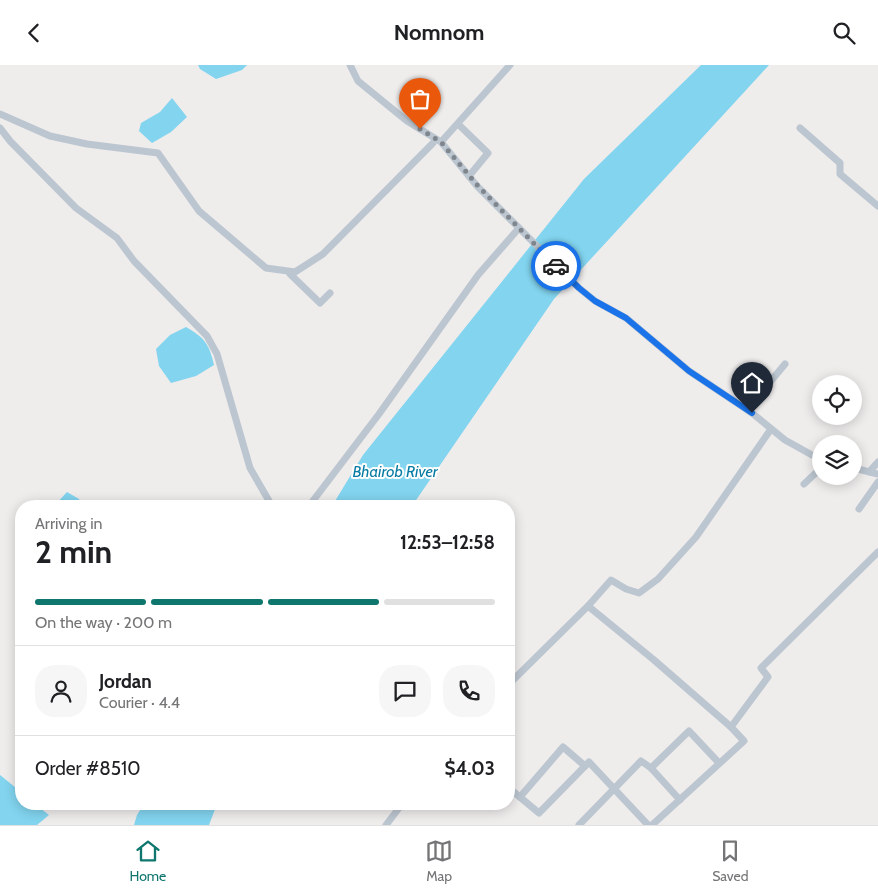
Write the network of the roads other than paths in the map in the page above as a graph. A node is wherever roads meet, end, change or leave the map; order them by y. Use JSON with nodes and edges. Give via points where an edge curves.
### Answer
{"nodes":[{"id":1,"x":350,"y":65,"type":"edge"},
{"id":2,"x":510,"y":65,"type":"edge"},
{"id":3,"x":0,"y":114,"type":"edge"},
{"id":4,"x":458,"y":124,"type":"junction"},
{"id":5,"x":0,"y":128,"type":"edge"},
{"id":6,"x":800,"y":128,"type":"dead end"},
{"id":7,"x":441,"y":142,"type":"junction"},
{"id":8,"x":433,"y":143,"type":"dead end"},
{"id":9,"x":469,"y":176,"type":"junction"},
{"id":10,"x":878,"y":206,"type":"edge"},
{"id":11,"x":519,"y":228,"type":"junction"},
{"id":12,"x":290,"y":273,"type":"dead end"},
{"id":13,"x":330,"y":293,"type":"dead end"},
{"id":14,"x":785,"y":364,"type":"dead end"},
{"id":15,"x":751,"y":405,"type":"dead end"},
{"id":16,"x":771,"y":429,"type":"junction"},
{"id":17,"x":812,"y":455,"type":"edge"},
{"id":18,"x":878,"y":462,"type":"edge"},
{"id":19,"x":862,"y":470,"type":"edge"},
{"id":20,"x":869,"y":472,"type":"junction"},
{"id":21,"x":878,"y":474,"type":"edge"},
{"id":22,"x":812,"y":476,"type":"edge"},
{"id":23,"x":878,"y":482,"type":"edge"},
{"id":24,"x":804,"y":484,"type":"dead end"},
{"id":25,"x":269,"y":500,"type":"edge"},
{"id":26,"x":314,"y":500,"type":"edge"},
{"id":27,"x":859,"y":509,"type":"dead end"},
{"id":28,"x":878,"y":552,"type":"edge"},
{"id":29,"x":588,"y":606,"type":"junction"},
{"id":30,"x":515,"y":677,"type":"edge"},
{"id":31,"x":731,"y":727,"type":"junction"},
{"id":32,"x":719,"y":763,"type":"junction"},
{"id":33,"x":585,"y":766,"type":"junction"},
{"id":34,"x":651,"y":768,"type":"junction"},
{"id":35,"x":614,"y":789,"type":"junction"},
{"id":36,"x":515,"y":793,"type":"edge"},
{"id":37,"x":520,"y":797,"type":"junction"},
{"id":38,"x":680,"y":800,"type":"junction"},
{"id":39,"x":397,"y":810,"type":"edge"},
{"id":40,"x":386,"y":825,"type":"edge"},
{"id":41,"x":579,"y":825,"type":"edge"},
{"id":42,"x":648,"y":825,"type":"edge"},
{"id":43,"x":652,"y":825,"type":"edge"}],
"edges":[{"from":1,"to":7,"type":"street","via":[[358,81],[407,121]]},
{"from":2,"to":4,"type":"street"},
{"from":3,"to":8,"type":"street","via":[[50,136],[158,153],[199,211],[266,268],[295,272],[323,254]]},
{"from":4,"to":7,"type":"street"},
{"from":4,"to":9,"type":"street","via":[[488,153]]},
{"from":5,"to":25,"type":"street","via":[[76,208],[117,238],[134,261],[207,336],[218,353],[250,468]]},
{"from":6,"to":10,"type":"street","via":[[840,163],[840,174]]},
{"from":7,"to":9,"type":"street"},
{"from":9,"to":11,"type":"street"},
{"from":11,"to":16,"type":"street","via":[[595,301],[626,318],[689,371]]},
{"from":11,"to":26,"type":"street","via":[[478,275]]},
{"from":12,"to":13,"type":"street","via":[[320,303]]},
{"from":14,"to":15,"type":"street"},
{"from":16,"to":17,"type":"street"},
{"from":16,"to":29,"type":"street","via":[[696,537],[658,579],[639,593],[611,580]]},
{"from":18,"to":20,"type":"street"},
{"from":19,"to":20,"type":"street"},
{"from":20,"to":21,"type":"street"},
{"from":22,"to":24,"type":"street"},
{"from":23,"to":27,"type":"street"},
{"from":28,"to":31,"type":"street","via":[[761,668],[768,677]]},
{"from":29,"to":30,"type":"street"},
{"from":29,"to":31,"type":"street"},
{"from":31,"to":32,"type":"street","via":[[744,741]]},
{"from":32,"to":34,"type":"street","via":[[689,731]]},
{"from":32,"to":38,"type":"street"},
{"from":33,"to":35,"type":"street","via":[[588,763]]},
{"from":33,"to":37,"type":"street","via":[[538,813]]},
{"from":33,"to":37,"type":"street","via":[[563,747]]},
{"from":34,"to":35,"type":"street","via":[[642,761]]},
{"from":34,"to":38,"type":"street"},
{"from":35,"to":41,"type":"street"},
{"from":35,"to":42,"type":"street"},
{"from":36,"to":37,"type":"street"},
{"from":38,"to":43,"type":"street"},
{"from":39,"to":40,"type":"street"}]}
